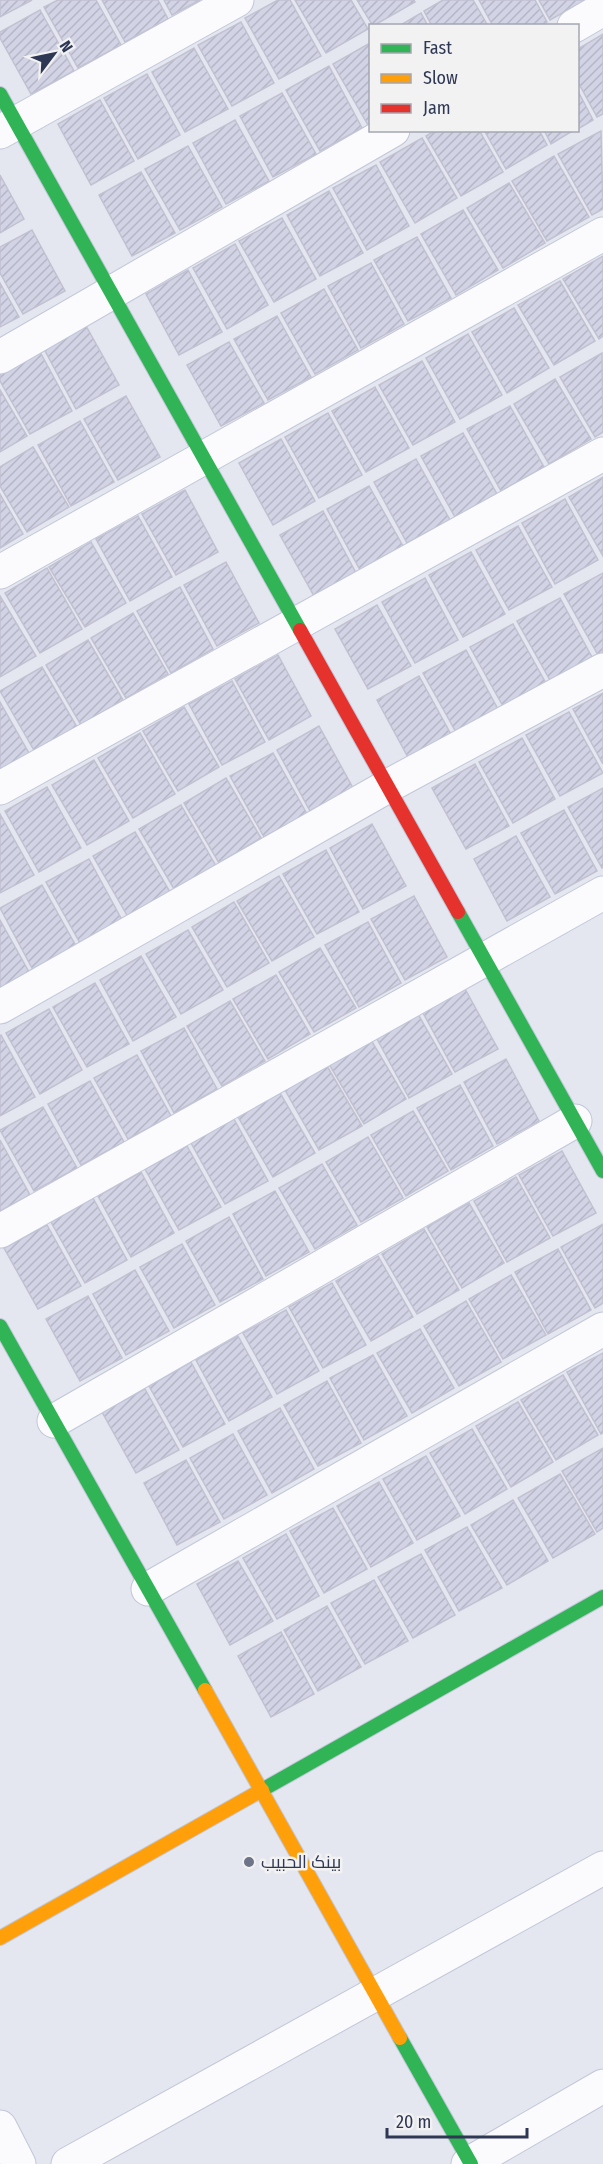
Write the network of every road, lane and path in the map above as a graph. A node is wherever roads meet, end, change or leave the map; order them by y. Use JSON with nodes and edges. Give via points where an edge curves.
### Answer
{"nodes":[{"id":1,"x":237,"y":0,"type":"edge"},
{"id":2,"x":603,"y":9,"type":"edge"},
{"id":3,"x":577,"y":24,"type":"edge"},
{"id":4,"x":0,"y":94,"type":"edge"},
{"id":5,"x":8,"y":128,"type":"edge"},
{"id":6,"x":390,"y":132,"type":"edge"},
{"id":7,"x":603,"y":234,"type":"edge"},
{"id":8,"x":112,"y":294,"type":"junction"},
{"id":9,"x":0,"y":357,"type":"edge"},
{"id":10,"x":603,"y":454,"type":"edge"},
{"id":11,"x":204,"y":459,"type":"junction"},
{"id":12,"x":0,"y":572,"type":"edge"},
{"id":13,"x":297,"y":624,"type":"junction"},
{"id":14,"x":603,"y":670,"type":"edge"},
{"id":15,"x":388,"y":786,"type":"junction"},
{"id":16,"x":0,"y":788,"type":"edge"},
{"id":17,"x":603,"y":893,"type":"edge"},
{"id":18,"x":484,"y":958,"type":"junction"},
{"id":19,"x":0,"y":1007,"type":"edge"},
{"id":20,"x":575,"y":1121,"type":"junction"},
{"id":21,"x":603,"y":1171,"type":"edge"},
{"id":22,"x":0,"y":1231,"type":"edge"},
{"id":23,"x":0,"y":1326,"type":"edge"},
{"id":24,"x":603,"y":1329,"type":"edge"},
{"id":25,"x":54,"y":1421,"type":"junction"},
{"id":26,"x":148,"y":1588,"type":"junction"},
{"id":27,"x":603,"y":1597,"type":"edge"},
{"id":28,"x":263,"y":1791,"type":"junction"},
{"id":29,"x":603,"y":1868,"type":"edge"},
{"id":30,"x":0,"y":1938,"type":"edge"},
{"id":31,"x":375,"y":1993,"type":"junction"},
{"id":32,"x":603,"y":2086,"type":"edge"},
{"id":33,"x":0,"y":2127,"type":"edge"},
{"id":34,"x":19,"y":2164,"type":"edge"},
{"id":35,"x":68,"y":2164,"type":"edge"},
{"id":36,"x":470,"y":2164,"type":"edge"}],
"edges":[{"from":1,"to":5,"type":"street"},
{"from":2,"to":3,"type":"street"},
{"from":4,"to":5,"type":"street"},
{"from":5,"to":8,"type":"street"},
{"from":6,"to":8,"type":"street"},
{"from":7,"to":11,"type":"street"},
{"from":8,"to":9,"type":"street"},
{"from":8,"to":11,"type":"street"},
{"from":10,"to":13,"type":"street"},
{"from":11,"to":12,"type":"street"},
{"from":11,"to":13,"type":"street"},
{"from":13,"to":15,"type":"street"},
{"from":13,"to":16,"type":"street"},
{"from":14,"to":15,"type":"street"},
{"from":15,"to":18,"type":"street"},
{"from":15,"to":19,"type":"street"},
{"from":17,"to":18,"type":"street"},
{"from":18,"to":20,"type":"street"},
{"from":18,"to":22,"type":"street"},
{"from":20,"to":21,"type":"street"},
{"from":20,"to":25,"type":"street"},
{"from":23,"to":25,"type":"street"},
{"from":24,"to":26,"type":"street"},
{"from":25,"to":26,"type":"street"},
{"from":26,"to":28,"type":"street"},
{"from":27,"to":28,"type":"street"},
{"from":28,"to":30,"type":"street"},
{"from":28,"to":31,"type":"street"},
{"from":29,"to":31,"type":"street"},
{"from":31,"to":35,"type":"street"},
{"from":31,"to":36,"type":"street"},
{"from":32,"to":36,"type":"street"},
{"from":33,"to":34,"type":"street"}]}
